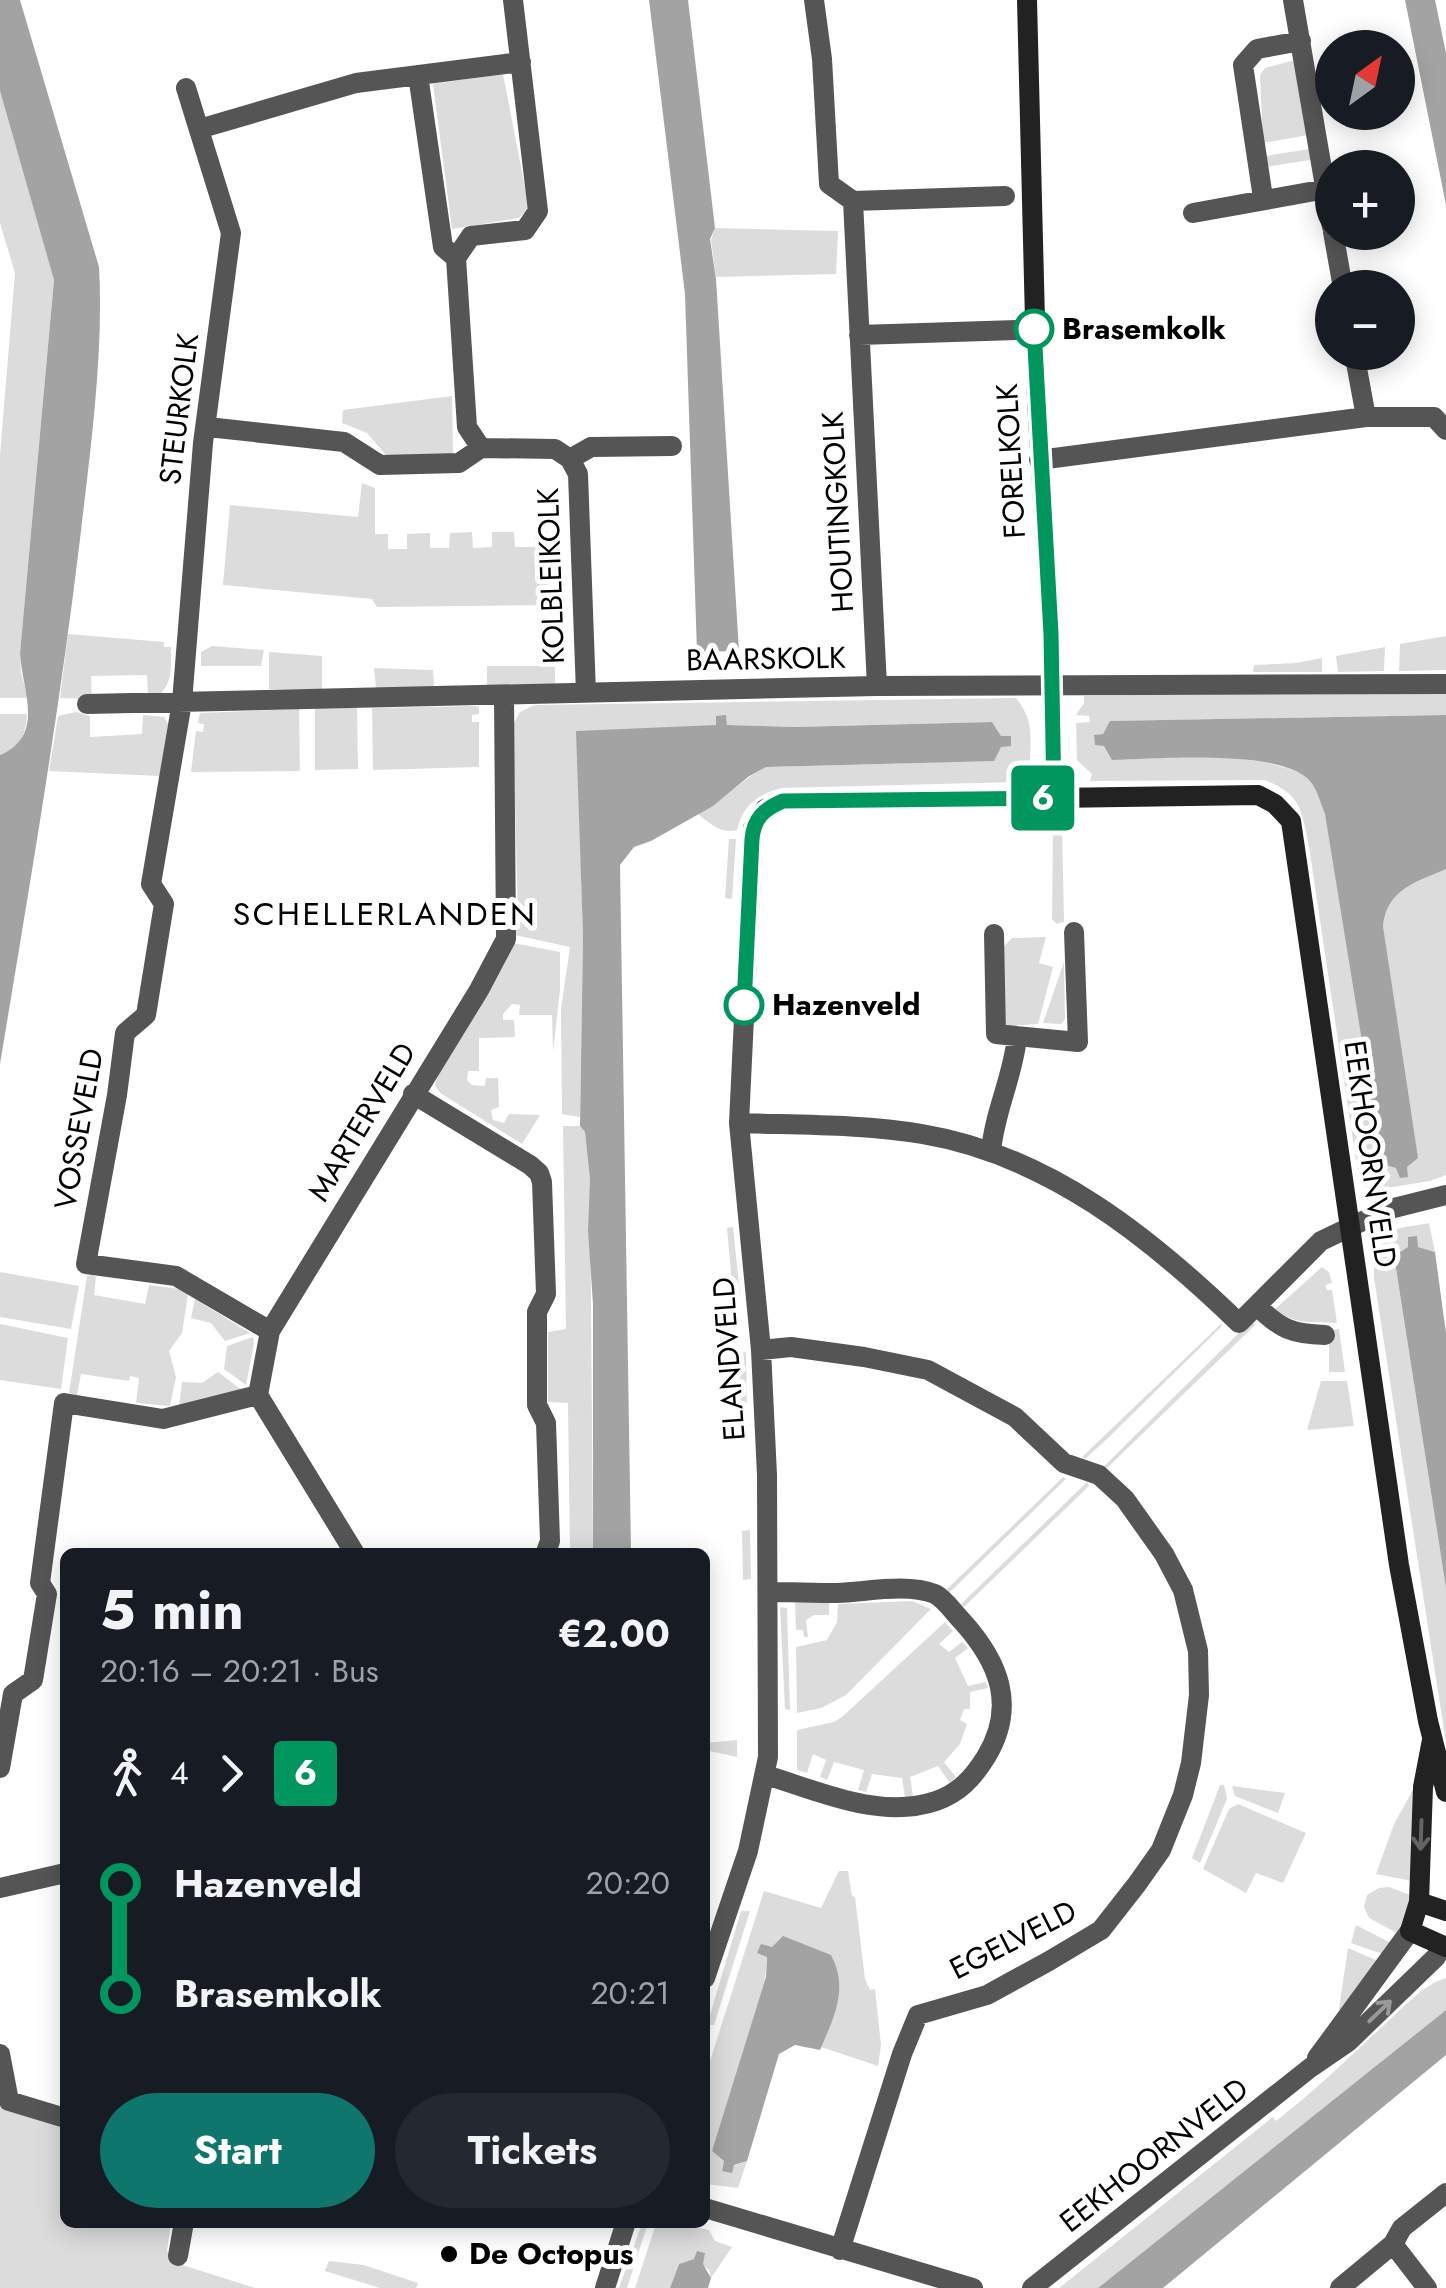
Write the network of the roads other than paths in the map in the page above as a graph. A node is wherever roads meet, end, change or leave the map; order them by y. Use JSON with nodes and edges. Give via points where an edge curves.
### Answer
{"nodes":[{"id":1,"x":513,"y":0,"type":"edge"},
{"id":2,"x":814,"y":0,"type":"edge"},
{"id":3,"x":1028,"y":0,"type":"edge"},
{"id":4,"x":1292,"y":0,"type":"edge"},
{"id":5,"x":1301,"y":41,"type":"junction"},
{"id":6,"x":521,"y":62,"type":"junction"},
{"id":7,"x":418,"y":75,"type":"junction"},
{"id":8,"x":186,"y":88,"type":"dead end"},
{"id":9,"x":198,"y":129,"type":"junction"},
{"id":10,"x":1320,"y":150,"type":"edge"},
{"id":11,"x":1315,"y":190,"type":"edge"},
{"id":12,"x":1005,"y":196,"type":"dead end"},
{"id":13,"x":1263,"y":198,"type":"junction"},
{"id":14,"x":853,"y":201,"type":"junction"},
{"id":15,"x":1193,"y":213,"type":"dead end"},
{"id":16,"x":456,"y":258,"type":"junction"},
{"id":17,"x":1017,"y":330,"type":"dead end"},
{"id":18,"x":859,"y":336,"type":"junction"},
{"id":19,"x":1357,"y":370,"type":"edge"},
{"id":20,"x":1366,"y":417,"type":"junction"},
{"id":21,"x":208,"y":427,"type":"junction"},
{"id":22,"x":1446,"y":430,"type":"edge"},
{"id":23,"x":672,"y":446,"type":"dead end"},
{"id":24,"x":481,"y":448,"type":"junction"},
{"id":25,"x":570,"y":459,"type":"junction"},
{"id":26,"x":1040,"y":460,"type":"junction"},
{"id":27,"x":1051,"y":684,"type":"junction"},
{"id":28,"x":1446,"y":684,"type":"edge"},
{"id":29,"x":878,"y":686,"type":"junction"},
{"id":30,"x":586,"y":693,"type":"junction"},
{"id":31,"x":504,"y":696,"type":"junction"},
{"id":32,"x":182,"y":702,"type":"junction"},
{"id":33,"x":87,"y":704,"type":"dead end"},
{"id":34,"x":1054,"y":798,"type":"junction"},
{"id":35,"x":1074,"y":932,"type":"dead end"},
{"id":36,"x":994,"y":934,"type":"dead end"},
{"id":37,"x":1017,"y":1037,"type":"junction"},
{"id":38,"x":413,"y":1094,"type":"junction"},
{"id":39,"x":739,"y":1122,"type":"junction"},
{"id":40,"x":991,"y":1152,"type":"junction"},
{"id":41,"x":1446,"y":1195,"type":"edge"},
{"id":42,"x":1350,"y":1226,"type":"junction"},
{"id":43,"x":1257,"y":1306,"type":"junction"},
{"id":44,"x":270,"y":1331,"type":"junction"},
{"id":45,"x":1324,"y":1335,"type":"dead end"},
{"id":46,"x":761,"y":1350,"type":"junction"},
{"id":47,"x":258,"y":1395,"type":"junction"},
{"id":48,"x":352,"y":1548,"type":"edge"},
{"id":49,"x":547,"y":1548,"type":"edge"},
{"id":50,"x":768,"y":1592,"type":"junction"},
{"id":51,"x":1432,"y":1738,"type":"junction"},
{"id":52,"x":0,"y":1768,"type":"edge"},
{"id":53,"x":766,"y":1774,"type":"junction"},
{"id":54,"x":1446,"y":1792,"type":"edge"},
{"id":55,"x":60,"y":1875,"type":"edge"},
{"id":56,"x":0,"y":1888,"type":"edge"},
{"id":57,"x":1419,"y":1902,"type":"junction"},
{"id":58,"x":1446,"y":1911,"type":"edge"},
{"id":59,"x":1410,"y":1931,"type":"junction"},
{"id":60,"x":1445,"y":1943,"type":"edge"},
{"id":61,"x":710,"y":1963,"type":"edge"},
{"id":62,"x":0,"y":2054,"type":"edge"},
{"id":63,"x":1310,"y":2068,"type":"junction"},
{"id":64,"x":60,"y":2116,"type":"edge"},
{"id":65,"x":1446,"y":2193,"type":"edge"},
{"id":66,"x":710,"y":2210,"type":"edge"},
{"id":67,"x":183,"y":2228,"type":"edge"},
{"id":68,"x":624,"y":2228,"type":"edge"},
{"id":69,"x":1393,"y":2244,"type":"junction"},
{"id":70,"x":840,"y":2250,"type":"junction"},
{"id":71,"x":178,"y":2256,"type":"dead end"},
{"id":72,"x":934,"y":2283,"type":"edge"},
{"id":73,"x":605,"y":2288,"type":"edge"},
{"id":74,"x":972,"y":2288,"type":"edge"},
{"id":75,"x":1032,"y":2288,"type":"edge"},
{"id":76,"x":1340,"y":2288,"type":"edge"},
{"id":77,"x":1427,"y":2288,"type":"edge"}],
"edges":[{"from":1,"to":6,"type":"street"},
{"from":2,"to":14,"type":"street","via":[[828,184]]},
{"from":3,"to":26,"type":"street","name":"FORELKOLK"},
{"from":4,"to":5,"type":"street"},
{"from":5,"to":10,"type":"street"},
{"from":5,"to":13,"type":"street","via":[[1257,49],[1243,65]]},
{"from":6,"to":7,"type":"street"},
{"from":6,"to":16,"type":"street","via":[[538,211],[524,230],[471,236]]},
{"from":7,"to":9,"type":"street","via":[[356,83]]},
{"from":7,"to":16,"type":"street","via":[[443,247]]},
{"from":8,"to":9,"type":"street","name":"STEURKOLK"},
{"from":9,"to":21,"type":"street","name":"STEURKOLK","via":[[231,233]]},
{"from":11,"to":13,"type":"street"},
{"from":12,"to":14,"type":"street"},
{"from":13,"to":15,"type":"street"},
{"from":14,"to":18,"type":"street","name":"HOUTINGKOLK"},
{"from":16,"to":24,"type":"street","via":[[467,427]]},
{"from":17,"to":18,"type":"street"},
{"from":18,"to":29,"type":"street","name":"HOUTINGKOLK"},
{"from":19,"to":20,"type":"street"},
{"from":20,"to":22,"type":"street","via":[[1434,417]]},
{"from":20,"to":26,"type":"street"},
{"from":21,"to":24,"type":"street","name":"KOLBLEIKOLK","via":[[344,442],[380,465],[460,463]]},
{"from":21,"to":32,"type":"street","name":"STEURKOLK"},
{"from":23,"to":25,"type":"street","name":"KOLBLEIKOLK","via":[[590,447]]},
{"from":24,"to":25,"type":"street","name":"KOLBLEIKOLK","via":[[555,449]]},
{"from":25,"to":30,"type":"street","name":"KOLBLEIKOLK","via":[[578,474]]},
{"from":26,"to":27,"type":"street","name":"FORELKOLK"},
{"from":27,"to":28,"type":"street","name":"BAARSKOLK"},
{"from":27,"to":29,"type":"street","name":"BAARSKOLK"},
{"from":27,"to":34,"type":"street","name":"FORELKOLK"},
{"from":29,"to":30,"type":"street","name":"BAARSKOLK"},
{"from":30,"to":31,"type":"street","name":"BAARSKOLK"},
{"from":31,"to":32,"type":"street","name":"BAARSKOLK"},
{"from":31,"to":38,"type":"street","name":"MARTERVELD","via":[[506,940]]},
{"from":32,"to":33,"type":"street","name":"BAARSKOLK"},
{"from":32,"to":44,"type":"street","name":"VOSSEVELD","via":[[151,884],[164,904],[152,980],[146,1015],[125,1033],[86,1264],[176,1276]]},
{"from":34,"to":39,"type":"street","name":"ELANDVELD","via":[[783,801],[765,809],[752,839]]},
{"from":34,"to":42,"type":"street","name":"EEKHOORNVELD","via":[[1258,795],[1291,821]]},
{"from":35,"to":37,"type":"street","via":[[1078,1042]]},
{"from":36,"to":37,"type":"street","via":[[996,1034]]},
{"from":37,"to":40,"type":"street"},
{"from":38,"to":44,"type":"street","name":"MARTERVELD"},
{"from":38,"to":49,"type":"street","via":[[530,1165],[542,1182],[546,1294],[537,1312],[537,1405],[546,1422]]},
{"from":39,"to":40,"type":"street","via":[[923,1134]]},
{"from":39,"to":46,"type":"street","name":"ELANDVELD"},
{"from":40,"to":43,"type":"street","via":[[1085,1196],[1131,1227],[1239,1323]]},
{"from":41,"to":42,"type":"street"},
{"from":42,"to":43,"type":"street","via":[[1320,1241]]},
{"from":42,"to":51,"type":"street","name":"EEKHOORNVELD","via":[[1399,1565]]},
{"from":43,"to":45,"type":"street","via":[[1276,1326]]},
{"from":44,"to":47,"type":"street","name":"MARTERVELD"},
{"from":46,"to":50,"type":"street","name":"ELANDVELD"},
{"from":46,"to":70,"type":"street","name":"EGELVELD","via":[[791,1347],[928,1370],[1015,1416],[1064,1462],[1099,1475],[1125,1499],[1183,1590],[1198,1651],[1191,1764],[1160,1850],[1101,1930],[986,1995],[918,2015]]},
{"from":47,"to":48,"type":"street"},
{"from":47,"to":52,"type":"street","via":[[163,1419],[64,1403],[33,1680],[12,1694]]},
{"from":50,"to":53,"type":"street","name":"ELANDVELD"},
{"from":50,"to":53,"type":"street","via":[[909,1589],[938,1595],[990,1657],[1002,1705],[998,1738],[972,1778],[934,1802],[870,1805]]},
{"from":51,"to":54,"type":"street","name":"EEKHOORNVELD"},
{"from":51,"to":57,"type":"street","name":"EEKHOORNVELD","one_way":true,"via":[[1423,1787]]},
{"from":53,"to":61,"type":"street","name":"ELANDVELD"},
{"from":55,"to":56,"type":"street"},
{"from":57,"to":58,"type":"street"},
{"from":57,"to":59,"type":"street","name":"EEKHOORNVELD"},
{"from":59,"to":60,"type":"street"},
{"from":59,"to":63,"type":"street","name":"EEKHOORNVELD"},
{"from":63,"to":60,"type":"street","name":"EEKHOORNVELD","one_way":true,"via":[[1348,2042]]},
{"from":62,"to":64,"type":"street","via":[[9,2101]]},
{"from":63,"to":75,"type":"street","name":"EEKHOORNVELD"},
{"from":65,"to":69,"type":"street","via":[[1402,2228]]},
{"from":66,"to":70,"type":"street"},
{"from":67,"to":71,"type":"street"},
{"from":68,"to":73,"type":"street"},
{"from":69,"to":76,"type":"street"},
{"from":69,"to":77,"type":"street"},
{"from":70,"to":72,"type":"street"},
{"from":72,"to":74,"type":"street"}]}
